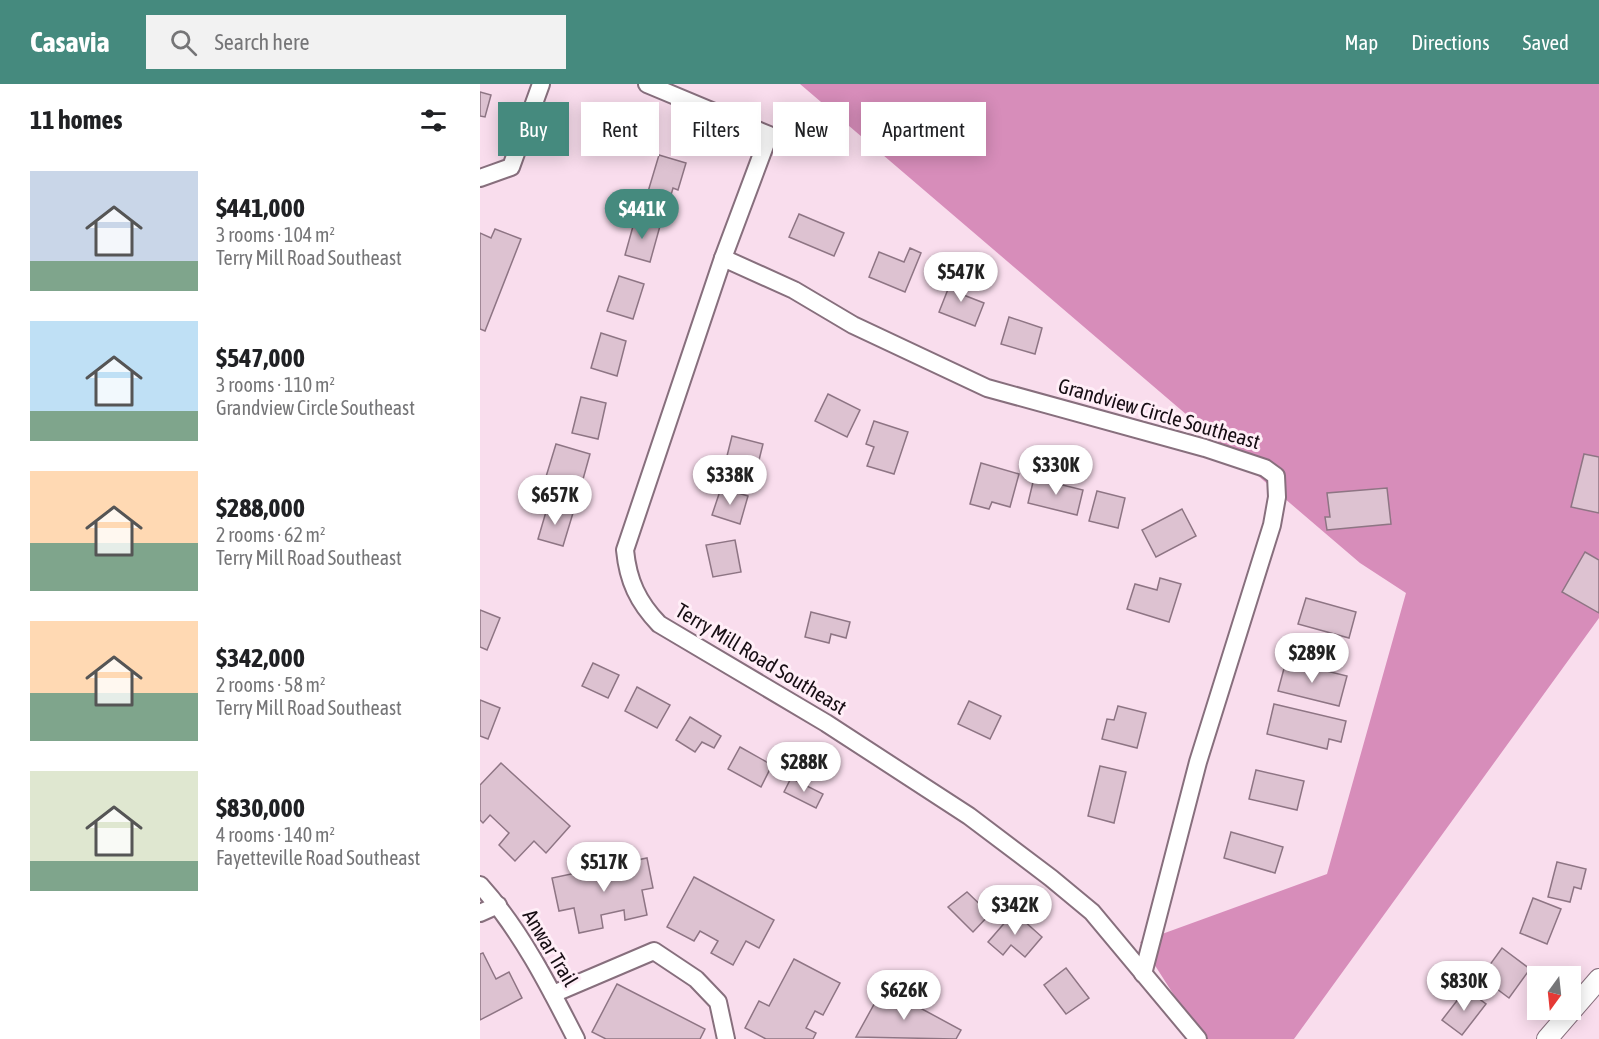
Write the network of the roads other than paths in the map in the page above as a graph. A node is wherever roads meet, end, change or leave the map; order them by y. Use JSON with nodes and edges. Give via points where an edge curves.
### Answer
{"nodes":[{"id":1,"x":541,"y":84,"type":"edge"},
{"id":2,"x":647,"y":84,"type":"edge"},
{"id":3,"x":480,"y":178,"type":"edge"},
{"id":4,"x":723,"y":258,"type":"junction"},
{"id":5,"x":480,"y":885,"type":"edge"},
{"id":6,"x":498,"y":905,"type":"junction"},
{"id":7,"x":480,"y":913,"type":"edge"},
{"id":8,"x":1143,"y":974,"type":"junction"},
{"id":9,"x":1599,"y":979,"type":"edge"},
{"id":10,"x":553,"y":994,"type":"junction"},
{"id":11,"x":576,"y":1039,"type":"edge"},
{"id":12,"x":726,"y":1039,"type":"edge"},
{"id":13,"x":1198,"y":1039,"type":"edge"},
{"id":14,"x":1547,"y":1039,"type":"edge"}],
"edges":[{"from":1,"to":3,"type":"street","via":[[511,167]]},
{"from":2,"to":4,"type":"street","name":"Terry Mill Road Southeast","via":[[769,135]]},
{"from":4,"to":8,"type":"street","name":"Terry Mill Road Southeast","via":[[625,550],[628,577],[641,606],[659,624],[826,723],[969,816],[1092,912]]},
{"from":4,"to":8,"type":"street","name":"Grandview Circle Southeast","via":[[987,388],[1205,448],[1265,468],[1276,476],[1272,525],[1198,762]]},
{"from":5,"to":6,"type":"street","name":"Anwar Trail"},
{"from":6,"to":7,"type":"street"},
{"from":6,"to":10,"type":"street","name":"Anwar Trail"},
{"from":8,"to":13,"type":"street","name":"Terry Mill Road Southeast"},
{"from":9,"to":14,"type":"street"},
{"from":10,"to":11,"type":"street","name":"Anwar Trail"},
{"from":10,"to":12,"type":"street","via":[[654,951],[696,979],[718,1002]]}]}
